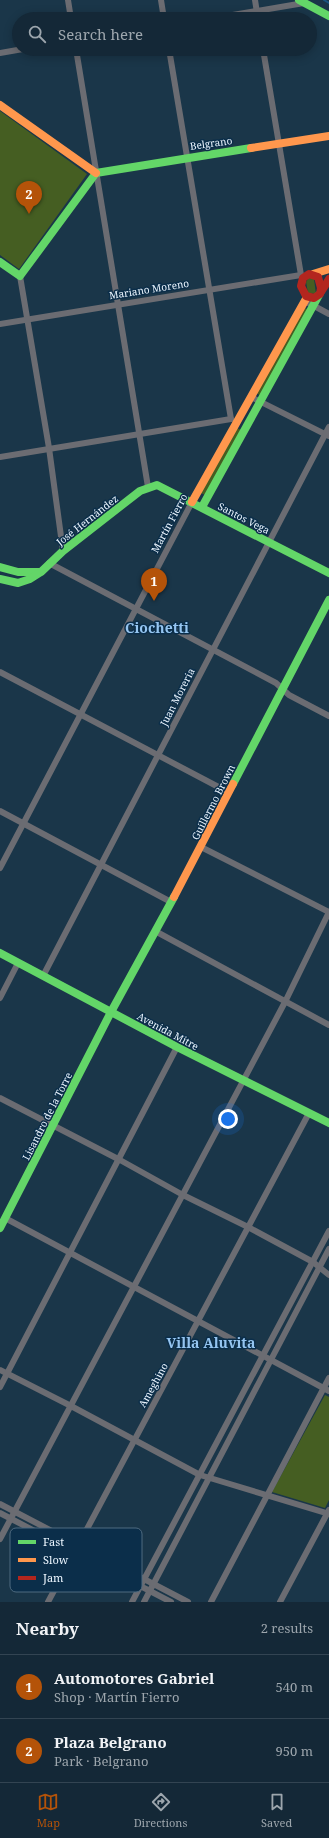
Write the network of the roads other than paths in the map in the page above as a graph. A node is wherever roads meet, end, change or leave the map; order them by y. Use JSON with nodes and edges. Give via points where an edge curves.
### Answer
{"nodes":[{"id":1,"x":68,"y":0,"type":"edge"},
{"id":2,"x":161,"y":0,"type":"edge"},
{"id":3,"x":255,"y":0,"type":"edge"},
{"id":4,"x":301,"y":1,"type":"edge"},
{"id":5,"x":257,"y":11,"type":"junction"},
{"id":6,"x":70,"y":12,"type":"edge"},
{"id":7,"x":163,"y":12,"type":"edge"},
{"id":8,"x":251,"y":12,"type":"edge"},
{"id":9,"x":329,"y":16,"type":"edge"},
{"id":10,"x":12,"y":51,"type":"edge"},
{"id":11,"x":0,"y":53,"type":"edge"},
{"id":12,"x":77,"y":56,"type":"edge"},
{"id":13,"x":170,"y":56,"type":"edge"},
{"id":14,"x":264,"y":56,"type":"edge"},
{"id":15,"x":0,"y":104,"type":"edge"},
{"id":16,"x":329,"y":136,"type":"edge"},
{"id":17,"x":279,"y":144,"type":"junction"},
{"id":18,"x":187,"y":157,"type":"junction"},
{"id":19,"x":96,"y":173,"type":"junction"},
{"id":20,"x":0,"y":262,"type":"edge"},
{"id":21,"x":329,"y":269,"type":"edge"},
{"id":22,"x":306,"y":275,"type":"junction"},
{"id":23,"x":20,"y":276,"type":"junction"},
{"id":24,"x":329,"y":279,"type":"edge"},
{"id":25,"x":209,"y":290,"type":"junction"},
{"id":26,"x":320,"y":294,"type":"junction"},
{"id":27,"x":306,"y":299,"type":"junction"},
{"id":28,"x":118,"y":305,"type":"junction"},
{"id":29,"x":314,"y":306,"type":"junction"},
{"id":30,"x":329,"y":314,"type":"edge"},
{"id":31,"x":28,"y":319,"type":"junction"},
{"id":32,"x":0,"y":324,"type":"edge"},
{"id":33,"x":251,"y":397,"type":"junction"},
{"id":34,"x":260,"y":401,"type":"junction"},
{"id":35,"x":234,"y":420,"type":"junction"},
{"id":36,"x":246,"y":427,"type":"junction"},
{"id":37,"x":329,"y":427,"type":"edge"},
{"id":38,"x":140,"y":434,"type":"junction"},
{"id":39,"x":327,"y":435,"type":"edge"},
{"id":40,"x":49,"y":448,"type":"junction"},
{"id":41,"x":0,"y":457,"type":"edge"},
{"id":42,"x":148,"y":487,"type":"junction"},
{"id":43,"x":192,"y":502,"type":"junction"},
{"id":44,"x":202,"y":507,"type":"junction"},
{"id":45,"x":269,"y":542,"type":"junction"},
{"id":46,"x":63,"y":551,"type":"junction"},
{"id":47,"x":49,"y":563,"type":"junction"},
{"id":48,"x":0,"y":567,"type":"edge"},
{"id":49,"x":41,"y":572,"type":"junction"},
{"id":50,"x":329,"y":573,"type":"edge"},
{"id":51,"x":0,"y":579,"type":"edge"},
{"id":52,"x":329,"y":600,"type":"edge"},
{"id":53,"x":136,"y":609,"type":"junction"},
{"id":54,"x":213,"y":650,"type":"junction"},
{"id":55,"x":0,"y":672,"type":"edge"},
{"id":56,"x":283,"y":690,"type":"junction"},
{"id":57,"x":80,"y":714,"type":"junction"},
{"id":58,"x":329,"y":716,"type":"edge"},
{"id":59,"x":159,"y":754,"type":"junction"},
{"id":60,"x":228,"y":792,"type":"junction"},
{"id":61,"x":0,"y":811,"type":"edge"},
{"id":62,"x":24,"y":823,"type":"junction"},
{"id":63,"x":201,"y":847,"type":"junction"},
{"id":64,"x":100,"y":864,"type":"junction"},
{"id":65,"x":0,"y":868,"type":"edge"},
{"id":66,"x":171,"y":902,"type":"junction"},
{"id":67,"x":329,"y":912,"type":"edge"},
{"id":68,"x":155,"y":931,"type":"junction"},
{"id":69,"x":0,"y":953,"type":"edge"},
{"id":70,"x":18,"y":963,"type":"junction"},
{"id":71,"x":43,"y":976,"type":"junction"},
{"id":72,"x":0,"y":998,"type":"edge"},
{"id":73,"x":285,"y":1002,"type":"junction"},
{"id":74,"x":111,"y":1012,"type":"junction"},
{"id":75,"x":329,"y":1025,"type":"edge"},
{"id":76,"x":177,"y":1047,"type":"junction"},
{"id":77,"x":243,"y":1080,"type":"junction"},
{"id":78,"x":0,"y":1098,"type":"edge"},
{"id":79,"x":309,"y":1113,"type":"junction"},
{"id":80,"x":329,"y":1123,"type":"edge"},
{"id":81,"x":53,"y":1126,"type":"junction"},
{"id":82,"x":120,"y":1160,"type":"junction"},
{"id":83,"x":183,"y":1196,"type":"junction"},
{"id":84,"x":5,"y":1218,"type":"junction"},
{"id":85,"x":248,"y":1227,"type":"junction"},
{"id":86,"x":0,"y":1228,"type":"edge"},
{"id":87,"x":329,"y":1231,"type":"edge"},
{"id":88,"x":329,"y":1249,"type":"edge"},
{"id":89,"x":70,"y":1253,"type":"junction"},
{"id":90,"x":312,"y":1262,"type":"junction"},
{"id":91,"x":320,"y":1267,"type":"junction"},
{"id":92,"x":329,"y":1275,"type":"edge"},
{"id":93,"x":134,"y":1286,"type":"junction"},
{"id":94,"x":199,"y":1322,"type":"junction"},
{"id":95,"x":262,"y":1356,"type":"junction"},
{"id":96,"x":271,"y":1360,"type":"junction"},
{"id":97,"x":0,"y":1370,"type":"edge"},
{"id":98,"x":7,"y":1374,"type":"junction"},
{"id":99,"x":329,"y":1378,"type":"edge"},
{"id":100,"x":0,"y":1387,"type":"edge"},
{"id":101,"x":326,"y":1389,"type":"edge"},
{"id":102,"x":72,"y":1406,"type":"junction"},
{"id":103,"x":135,"y":1440,"type":"junction"},
{"id":104,"x":200,"y":1475,"type":"junction"},
{"id":105,"x":209,"y":1478,"type":"junction"},
{"id":106,"x":267,"y":1496,"type":"junction"},
{"id":107,"x":0,"y":1504,"type":"edge"},
{"id":108,"x":14,"y":1512,"type":"junction"},
{"id":109,"x":328,"y":1512,"type":"edge"},
{"id":110,"x":0,"y":1513,"type":"edge"},
{"id":111,"x":11,"y":1519,"type":"junction"},
{"id":112,"x":28,"y":1528,"type":"edge"},
{"id":113,"x":44,"y":1528,"type":"edge"},
{"id":114,"x":88,"y":1528,"type":"edge"},
{"id":115,"x":0,"y":1539,"type":"edge"},
{"id":116,"x":142,"y":1583,"type":"junction"},
{"id":117,"x":153,"y":1584,"type":"junction"},
{"id":118,"x":150,"y":1590,"type":"junction"},
{"id":119,"x":53,"y":1592,"type":"edge"},
{"id":120,"x":137,"y":1592,"type":"edge"},
{"id":121,"x":48,"y":1602,"type":"edge"},
{"id":122,"x":132,"y":1602,"type":"edge"},
{"id":123,"x":144,"y":1602,"type":"edge"},
{"id":124,"x":171,"y":1602,"type":"edge"},
{"id":125,"x":188,"y":1602,"type":"edge"},
{"id":126,"x":211,"y":1602,"type":"edge"},
{"id":127,"x":280,"y":1602,"type":"edge"}],
"edges":[{"from":1,"to":6,"type":"street"},
{"from":2,"to":7,"type":"street"},
{"from":3,"to":5,"type":"street"},
{"from":4,"to":5,"type":"street"},
{"from":4,"to":9,"type":"street"},
{"from":5,"to":8,"type":"street"},
{"from":10,"to":11,"type":"street"},
{"from":12,"to":19,"type":"street"},
{"from":13,"to":18,"type":"street"},
{"from":14,"to":17,"type":"street"},
{"from":15,"to":19,"type":"street"},
{"from":16,"to":17,"type":"street","name":"Belgrano"},
{"from":17,"to":18,"type":"street","name":"Belgrano"},
{"from":17,"to":22,"type":"street"},
{"from":18,"to":19,"type":"street","name":"Belgrano"},
{"from":18,"to":25,"type":"street"},
{"from":19,"to":23,"type":"street"},
{"from":19,"to":28,"type":"street"},
{"from":20,"to":23,"type":"street"},
{"from":21,"to":22,"type":"street","name":"Mariano Moreno"},
{"from":22,"to":25,"type":"street","name":"Mariano Moreno"},
{"from":22,"to":26,"type":"street","via":[[319,279]]},
{"from":22,"to":27,"type":"street","via":[[301,286]]},
{"from":23,"to":31,"type":"street"},
{"from":24,"to":26,"type":"street"},
{"from":25,"to":28,"type":"street","name":"Mariano Moreno"},
{"from":25,"to":35,"type":"street"},
{"from":26,"to":27,"type":"street"},
{"from":26,"to":29,"type":"street"},
{"from":27,"to":29,"type":"street"},
{"from":27,"to":33,"type":"street","name":"Martín Fierro"},
{"from":28,"to":31,"type":"street","name":"Mariano Moreno"},
{"from":28,"to":38,"type":"street"},
{"from":29,"to":30,"type":"street"},
{"from":29,"to":34,"type":"street"},
{"from":31,"to":32,"type":"street","name":"Mariano Moreno"},
{"from":31,"to":40,"type":"street"},
{"from":33,"to":34,"type":"street"},
{"from":33,"to":35,"type":"street","name":"Martín Fierro"},
{"from":34,"to":36,"type":"street"},
{"from":34,"to":39,"type":"street"},
{"from":35,"to":36,"type":"street"},
{"from":35,"to":38,"type":"street"},
{"from":35,"to":43,"type":"street","name":"Martín Fierro"},
{"from":36,"to":44,"type":"street"},
{"from":37,"to":39,"type":"street","name":"Juan Moreria"},
{"from":38,"to":40,"type":"street"},
{"from":38,"to":42,"type":"street"},
{"from":39,"to":45,"type":"street","name":"Juan Moreria"},
{"from":40,"to":41,"type":"street"},
{"from":40,"to":46,"type":"street"},
{"from":42,"to":43,"type":"street","name":"Santos Vega","via":[[157,485]]},
{"from":42,"to":46,"type":"street","name":"José Hernández"},
{"from":43,"to":44,"type":"street","name":"Santos Vega"},
{"from":43,"to":53,"type":"street","name":"Martín Fierro"},
{"from":44,"to":45,"type":"street","name":"Santos Vega"},
{"from":45,"to":50,"type":"street","name":"Santos Vega"},
{"from":45,"to":54,"type":"street","name":"Juan Moreria"},
{"from":46,"to":47,"type":"street","name":"José Hernández"},
{"from":47,"to":49,"type":"street","name":"José Hernández"},
{"from":47,"to":53,"type":"street"},
{"from":48,"to":49,"type":"street","via":[[18,572]]},
{"from":49,"to":51,"type":"street","name":"José Hernández","via":[[18,583]]},
{"from":52,"to":56,"type":"street","name":"Guillermo Brown"},
{"from":53,"to":54,"type":"street"},
{"from":53,"to":57,"type":"street","name":"Martín Fierro"},
{"from":54,"to":56,"type":"street","via":[[276,683]]},
{"from":54,"to":59,"type":"street","name":"Juan Moreria"},
{"from":55,"to":57,"type":"street"},
{"from":56,"to":58,"type":"street"},
{"from":56,"to":60,"type":"street","name":"Guillermo Brown"},
{"from":57,"to":59,"type":"street"},
{"from":57,"to":62,"type":"street","name":"Martín Fierro"},
{"from":59,"to":60,"type":"street"},
{"from":59,"to":64,"type":"street","name":"Juan Moreria"},
{"from":60,"to":63,"type":"street","name":"Guillermo Brown"},
{"from":61,"to":62,"type":"street"},
{"from":62,"to":64,"type":"street"},
{"from":62,"to":65,"type":"street","name":"Martín Fierro"},
{"from":63,"to":66,"type":"street","name":"Guillermo Brown"},
{"from":63,"to":67,"type":"street"},
{"from":64,"to":66,"type":"street"},
{"from":64,"to":71,"type":"street","name":"Juan Moreria"},
{"from":66,"to":68,"type":"street","name":"Guillermo Brown"},
{"from":67,"to":73,"type":"street"},
{"from":68,"to":73,"type":"street"},
{"from":68,"to":74,"type":"street","name":"Guillermo Brown"},
{"from":69,"to":70,"type":"street","name":"Avenida Mitre"},
{"from":70,"to":71,"type":"street","name":"Avenida Mitre"},
{"from":70,"to":72,"type":"street"},
{"from":71,"to":74,"type":"street","name":"Avenida Mitre"},
{"from":73,"to":75,"type":"street"},
{"from":73,"to":77,"type":"street"},
{"from":74,"to":76,"type":"street","name":"Avenida Mitre"},
{"from":74,"to":81,"type":"street","name":"Lisandro de la Torre"},
{"from":76,"to":77,"type":"street","name":"Avenida Mitre"},
{"from":76,"to":82,"type":"street"},
{"from":77,"to":79,"type":"street","name":"Avenida Mitre"},
{"from":77,"to":83,"type":"street"},
{"from":78,"to":81,"type":"street"},
{"from":79,"to":80,"type":"street","name":"Avenida Mitre"},
{"from":79,"to":85,"type":"street","name":"Ameghino"},
{"from":81,"to":82,"type":"street"},
{"from":81,"to":84,"type":"street","name":"Lisandro de la Torre"},
{"from":82,"to":83,"type":"street"},
{"from":82,"to":89,"type":"street"},
{"from":83,"to":85,"type":"street"},
{"from":83,"to":93,"type":"street"},
{"from":84,"to":86,"type":"street","name":"Lisandro de la Torre"},
{"from":84,"to":89,"type":"street"},
{"from":85,"to":90,"type":"street"},
{"from":85,"to":94,"type":"street","name":"Ameghino"},
{"from":87,"to":90,"type":"street"},
{"from":88,"to":91,"type":"street"},
{"from":89,"to":93,"type":"street"},
{"from":89,"to":98,"type":"street"},
{"from":90,"to":91,"type":"street"},
{"from":90,"to":95,"type":"street"},
{"from":91,"to":92,"type":"street"},
{"from":91,"to":96,"type":"street"},
{"from":93,"to":94,"type":"street"},
{"from":93,"to":102,"type":"street"},
{"from":94,"to":95,"type":"street"},
{"from":94,"to":103,"type":"street","name":"Ameghino"},
{"from":95,"to":96,"type":"street"},
{"from":95,"to":104,"type":"street"},
{"from":96,"to":101,"type":"street"},
{"from":96,"to":105,"type":"street"},
{"from":97,"to":98,"type":"street"},
{"from":98,"to":100,"type":"street"},
{"from":98,"to":102,"type":"street"},
{"from":99,"to":101,"type":"street"},
{"from":101,"to":106,"type":"street"},
{"from":102,"to":103,"type":"street"},
{"from":102,"to":108,"type":"street"},
{"from":103,"to":104,"type":"street"},
{"from":103,"to":114,"type":"street","name":"Ameghino"},
{"from":104,"to":105,"type":"street"},
{"from":104,"to":116,"type":"street"},
{"from":105,"to":106,"type":"street"},
{"from":105,"to":117,"type":"street"},
{"from":106,"to":109,"type":"street"},
{"from":106,"to":126,"type":"street"},
{"from":107,"to":108,"type":"street"},
{"from":108,"to":111,"type":"street"},
{"from":108,"to":113,"type":"street"},
{"from":109,"to":127,"type":"street"},
{"from":110,"to":111,"type":"street"},
{"from":111,"to":112,"type":"street"},
{"from":111,"to":115,"type":"street"},
{"from":116,"to":117,"type":"street"},
{"from":116,"to":118,"type":"street"},
{"from":117,"to":118,"type":"street"},
{"from":117,"to":125,"type":"street"},
{"from":118,"to":123,"type":"street"},
{"from":118,"to":124,"type":"street"},
{"from":119,"to":121,"type":"street","name":"Ameghino"},
{"from":120,"to":122,"type":"street"}]}
